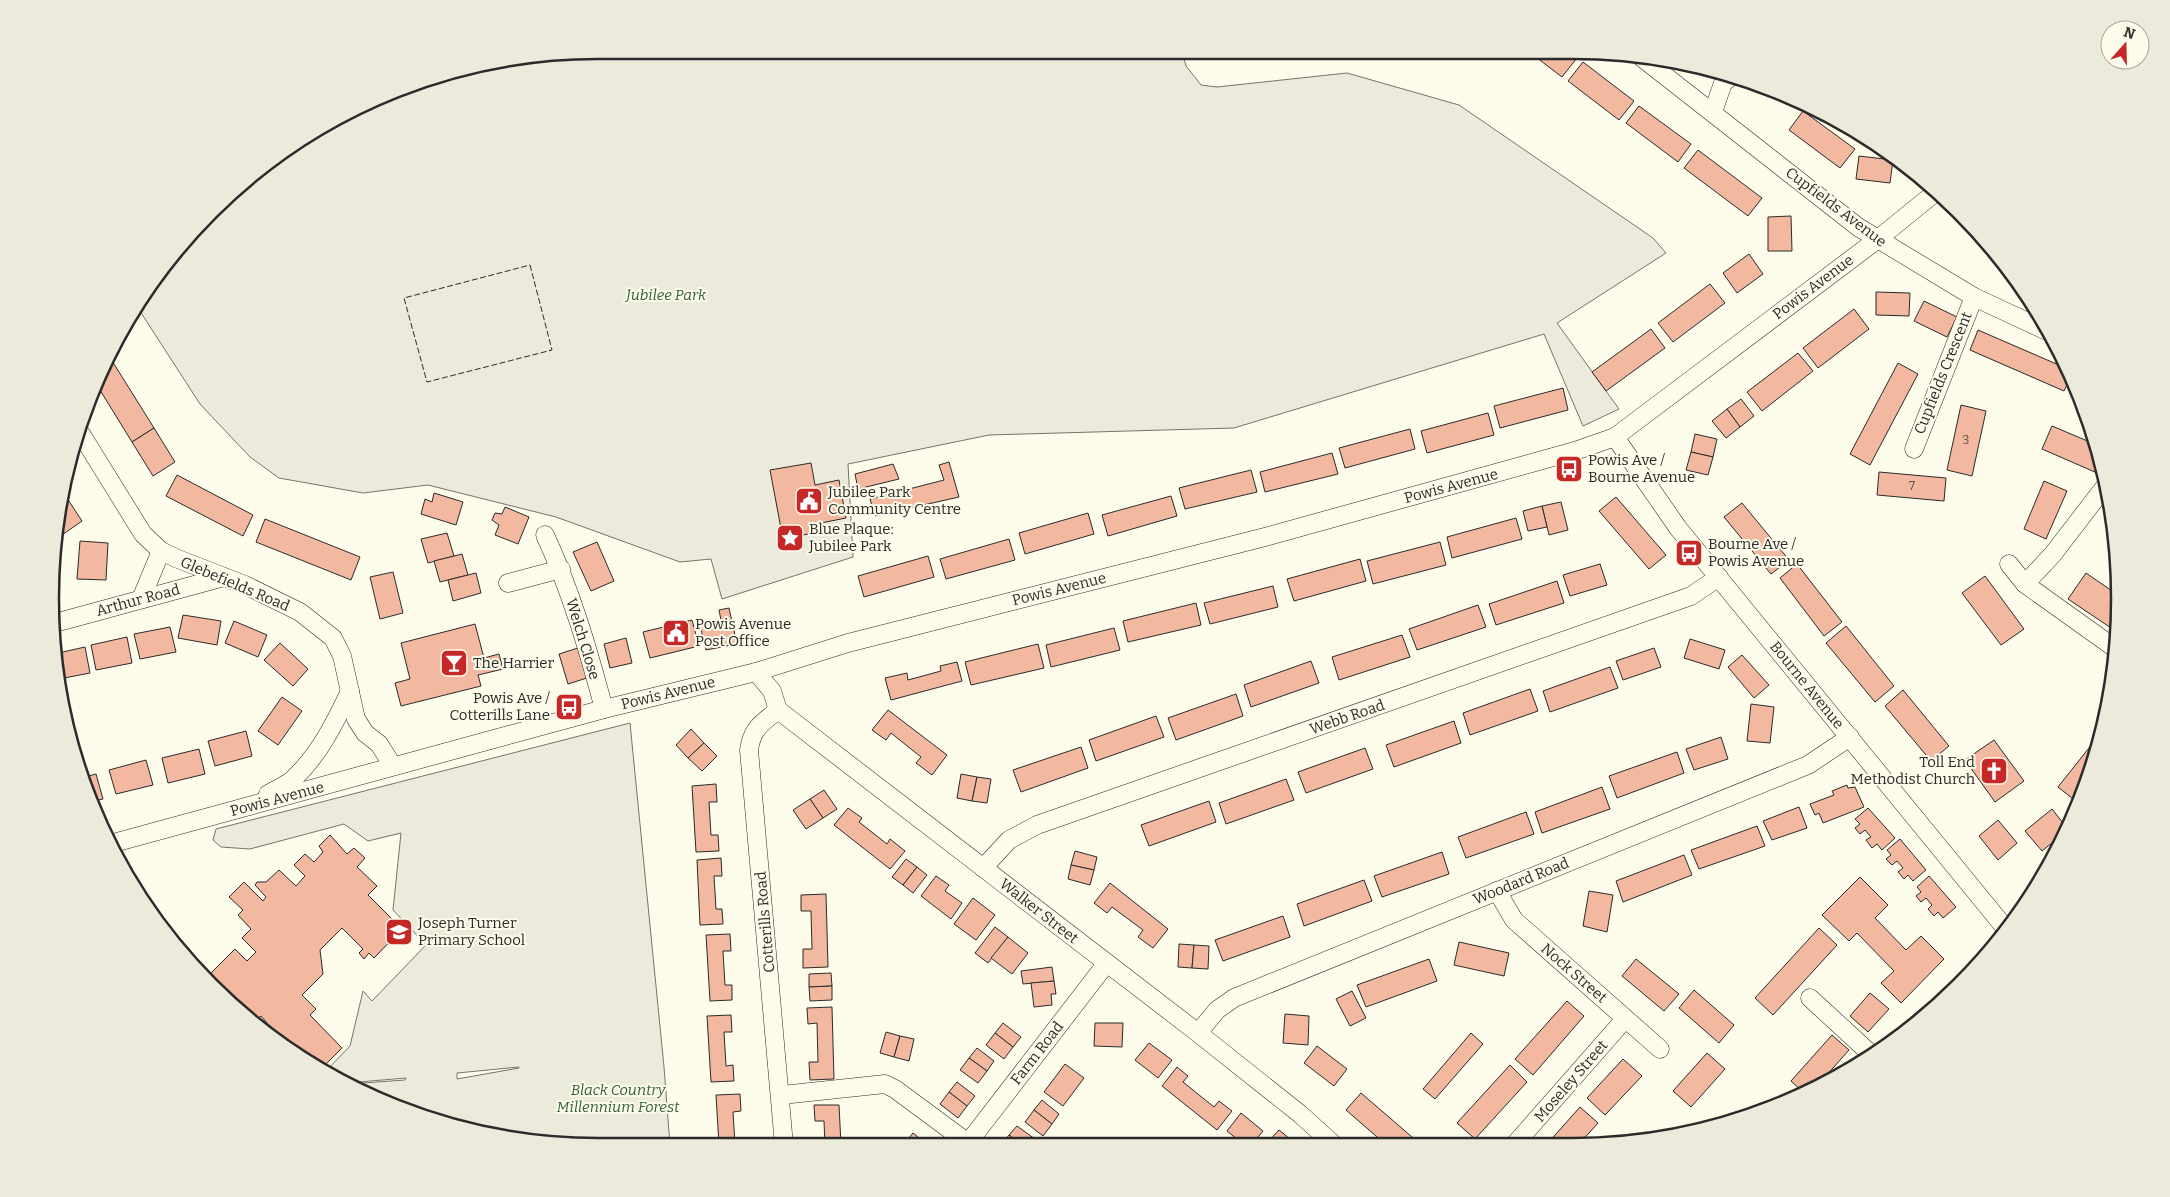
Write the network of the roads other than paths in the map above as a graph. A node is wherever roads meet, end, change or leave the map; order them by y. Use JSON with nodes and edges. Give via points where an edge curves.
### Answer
{"nodes":[{"id":1,"x":1652,"y":65,"type":"edge"},
{"id":2,"x":1725,"y":81,"type":"edge"},
{"id":3,"x":1713,"y":112,"type":"junction"},
{"id":4,"x":1931,"y":196,"type":"edge"},
{"id":5,"x":1878,"y":240,"type":"junction"},
{"id":6,"x":1974,"y":297,"type":"junction"},
{"id":7,"x":2038,"y":327,"type":"edge"},
{"id":8,"x":1615,"y":437,"type":"junction"},
{"id":9,"x":83,"y":438,"type":"edge"},
{"id":10,"x":1914,"y":449,"type":"dead end"},
{"id":11,"x":2101,"y":492,"type":"edge"},
{"id":12,"x":545,"y":535,"type":"dead end"},
{"id":13,"x":161,"y":551,"type":"junction"},
{"id":14,"x":2009,"y":564,"type":"dead end"},
{"id":15,"x":561,"y":569,"type":"junction"},
{"id":16,"x":224,"y":577,"type":"junction"},
{"id":17,"x":1718,"y":578,"type":"junction"},
{"id":18,"x":508,"y":583,"type":"dead end"},
{"id":19,"x":2025,"y":584,"type":"junction"},
{"id":20,"x":141,"y":599,"type":"junction"},
{"id":21,"x":60,"y":622,"type":"edge"},
{"id":22,"x":2109,"y":644,"type":"edge"},
{"id":23,"x":756,"y":672,"type":"junction"},
{"id":24,"x":350,"y":691,"type":"junction"},
{"id":25,"x":604,"y":709,"type":"junction"},
{"id":26,"x":778,"y":710,"type":"junction"},
{"id":27,"x":1850,"y":737,"type":"junction"},
{"id":28,"x":393,"y":766,"type":"junction"},
{"id":29,"x":246,"y":807,"type":"junction"},
{"id":30,"x":117,"y":842,"type":"edge"},
{"id":31,"x":984,"y":868,"type":"junction"},
{"id":32,"x":1497,"y":891,"type":"junction"},
{"id":33,"x":2002,"y":924,"type":"edge"},
{"id":34,"x":1106,"y":964,"type":"junction"},
{"id":35,"x":1810,"y":998,"type":"dead end"},
{"id":36,"x":1625,"y":1018,"type":"junction"},
{"id":37,"x":1198,"y":1033,"type":"junction"},
{"id":38,"x":1660,"y":1049,"type":"dead end"},
{"id":39,"x":1866,"y":1050,"type":"edge"},
{"id":40,"x":782,"y":1095,"type":"junction"},
{"id":41,"x":784,"y":1138,"type":"edge"},
{"id":42,"x":961,"y":1138,"type":"edge"},
{"id":43,"x":974,"y":1138,"type":"edge"},
{"id":44,"x":1326,"y":1138,"type":"edge"},
{"id":45,"x":1520,"y":1138,"type":"edge"}],
"edges":[{"from":1,"to":3,"type":"street","name":"Cupfields Avenue"},
{"from":2,"to":3,"type":"street"},
{"from":3,"to":5,"type":"street","name":"Cupfields Avenue"},
{"from":4,"to":5,"type":"street","name":"Powis Avenue"},
{"from":5,"to":6,"type":"street","name":"Cupfields Avenue"},
{"from":5,"to":8,"type":"street","name":"Powis Avenue"},
{"from":6,"to":7,"type":"street","name":"Cupfields Avenue"},
{"from":6,"to":10,"type":"street","name":"Cupfields Crescent"},
{"from":8,"to":17,"type":"street","name":"Bourne Avenue","via":[[1678,528]]},
{"from":8,"to":23,"type":"street","name":"Powis Avenue","via":[[1265,537],[848,643]]},
{"from":9,"to":13,"type":"street","name":"Glebefields Road","via":[[143,534]]},
{"from":11,"to":19,"type":"street","via":[[2053,554]]},
{"from":12,"to":15,"type":"street","name":"Welch Close"},
{"from":13,"to":16,"type":"street","name":"Glebefields Road"},
{"from":13,"to":20,"type":"street"},
{"from":14,"to":19,"type":"street"},
{"from":15,"to":18,"type":"street"},
{"from":15,"to":25,"type":"street","name":"Welch Close","via":[[591,658]]},
{"from":16,"to":20,"type":"street","name":"Arthur Road"},
{"from":16,"to":24,"type":"street","name":"Glebefields Road","via":[[300,612],[329,634],[342,656]]},
{"from":17,"to":27,"type":"street","name":"Bourne Avenue"},
{"from":17,"to":31,"type":"street","name":"Webb Road","via":[[1691,596],[1037,825],[1009,840]]},
{"from":19,"to":22,"type":"street"},
{"from":20,"to":21,"type":"street","name":"Arthur Road"},
{"from":23,"to":25,"type":"street","name":"Powis Avenue"},
{"from":23,"to":26,"type":"street","name":"Walker Street","via":[[772,692]]},
{"from":24,"to":28,"type":"street","name":"Glebefields Road","via":[[356,719],[365,733],[379,744]]},
{"from":24,"to":29,"type":"street","via":[[328,734],[309,761],[290,781]]},
{"from":25,"to":28,"type":"street","name":"Powis Avenue"},
{"from":26,"to":31,"type":"street","name":"Walker Street"},
{"from":26,"to":40,"type":"street","name":"Cotterills Road","via":[[751,736],[749,750]]},
{"from":27,"to":32,"type":"street","name":"Woodard Road","via":[[1808,765]]},
{"from":27,"to":33,"type":"street","name":"Bourne Avenue"},
{"from":28,"to":29,"type":"street","name":"Powis Avenue"},
{"from":29,"to":30,"type":"street","name":"Powis Avenue"},
{"from":31,"to":34,"type":"street","name":"Walker Street"},
{"from":32,"to":36,"type":"street","name":"Nock Street","via":[[1514,920]]},
{"from":32,"to":37,"type":"street","name":"Woodard Road","via":[[1234,998],[1217,1010]]},
{"from":34,"to":37,"type":"street","name":"Walker Street"},
{"from":34,"to":43,"type":"street","name":"Farm Road"},
{"from":35,"to":39,"type":"street"},
{"from":36,"to":38,"type":"street","name":"Nock Street"},
{"from":36,"to":45,"type":"street","name":"Moseley Street"},
{"from":37,"to":44,"type":"street","name":"Walker Street"},
{"from":40,"to":41,"type":"street","name":"Cotterills Road"},
{"from":40,"to":42,"type":"street","name":"Farm Road","via":[[884,1084]]}]}
